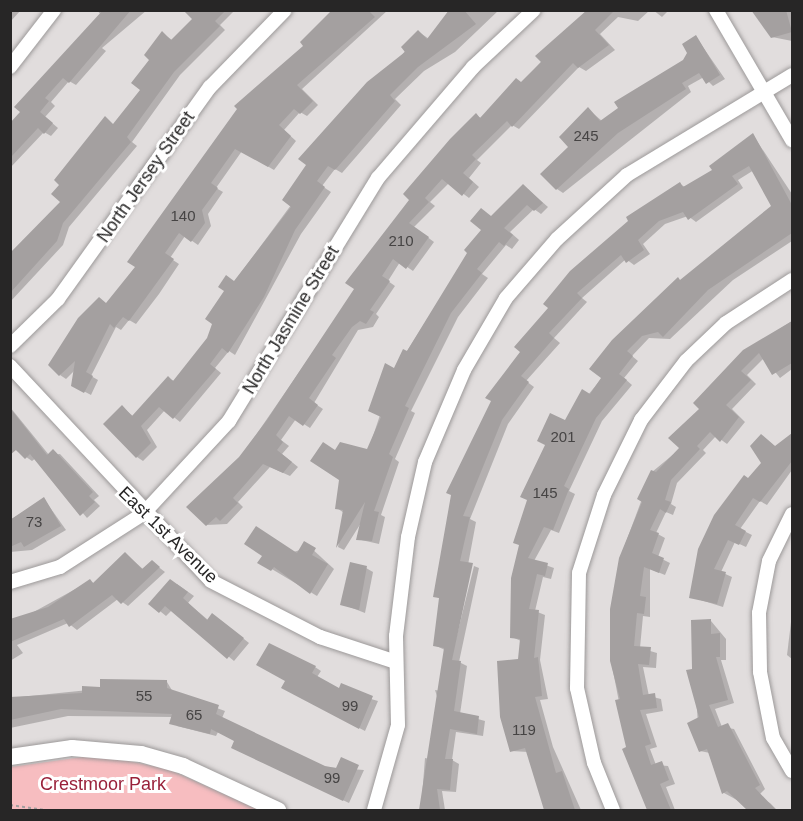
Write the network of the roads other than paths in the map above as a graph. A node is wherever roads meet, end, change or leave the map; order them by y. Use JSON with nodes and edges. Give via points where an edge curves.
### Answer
{"nodes":[{"id":1,"x":54,"y":10,"type":"edge"},
{"id":2,"x":285,"y":10,"type":"edge"},
{"id":3,"x":534,"y":10,"type":"edge"},
{"id":4,"x":716,"y":10,"type":"edge"},
{"id":5,"x":10,"y":67,"type":"edge"},
{"id":6,"x":792,"y":75,"type":"edge"},
{"id":7,"x":765,"y":93,"type":"junction"},
{"id":8,"x":792,"y":140,"type":"edge"},
{"id":9,"x":792,"y":280,"type":"edge"},
{"id":10,"x":10,"y":346,"type":"edge"},
{"id":11,"x":10,"y":366,"type":"edge"},
{"id":12,"x":143,"y":514,"type":"junction"},
{"id":13,"x":792,"y":514,"type":"edge"},
{"id":14,"x":10,"y":582,"type":"edge"},
{"id":15,"x":396,"y":662,"type":"junction"},
{"id":16,"x":10,"y":757,"type":"edge"},
{"id":17,"x":792,"y":771,"type":"edge"},
{"id":18,"x":278,"y":810,"type":"edge"},
{"id":19,"x":374,"y":810,"type":"edge"},
{"id":20,"x":614,"y":810,"type":"edge"}],
"edges":[{"from":1,"to":5,"type":"street"},
{"from":2,"to":10,"type":"street","name":"North Jersey Street","via":[[210,87],[58,299]]},
{"from":3,"to":12,"type":"street","name":"North Jasmine Street","via":[[473,67],[378,178],[229,421]]},
{"from":4,"to":7,"type":"street"},
{"from":6,"to":7,"type":"street"},
{"from":7,"to":8,"type":"street"},
{"from":7,"to":15,"type":"street","via":[[627,175],[557,239],[506,298],[464,370],[425,462],[408,537]]},
{"from":9,"to":20,"type":"street","via":[[726,323],[686,362],[641,420],[604,495],[579,573],[577,688],[594,762]]},
{"from":11,"to":12,"type":"street","name":"East 1st Avenue"},
{"from":12,"to":14,"type":"street","name":"North Jasmine Street","via":[[60,567]]},
{"from":12,"to":15,"type":"street","name":"East 1st Avenue","via":[[211,581],[320,637]]},
{"from":13,"to":17,"type":"street","via":[[769,561],[759,613],[760,672],[773,738]]},
{"from":15,"to":19,"type":"street","via":[[398,725]]},
{"from":16,"to":18,"type":"street","via":[[72,748],[141,754],[183,766]]}]}
